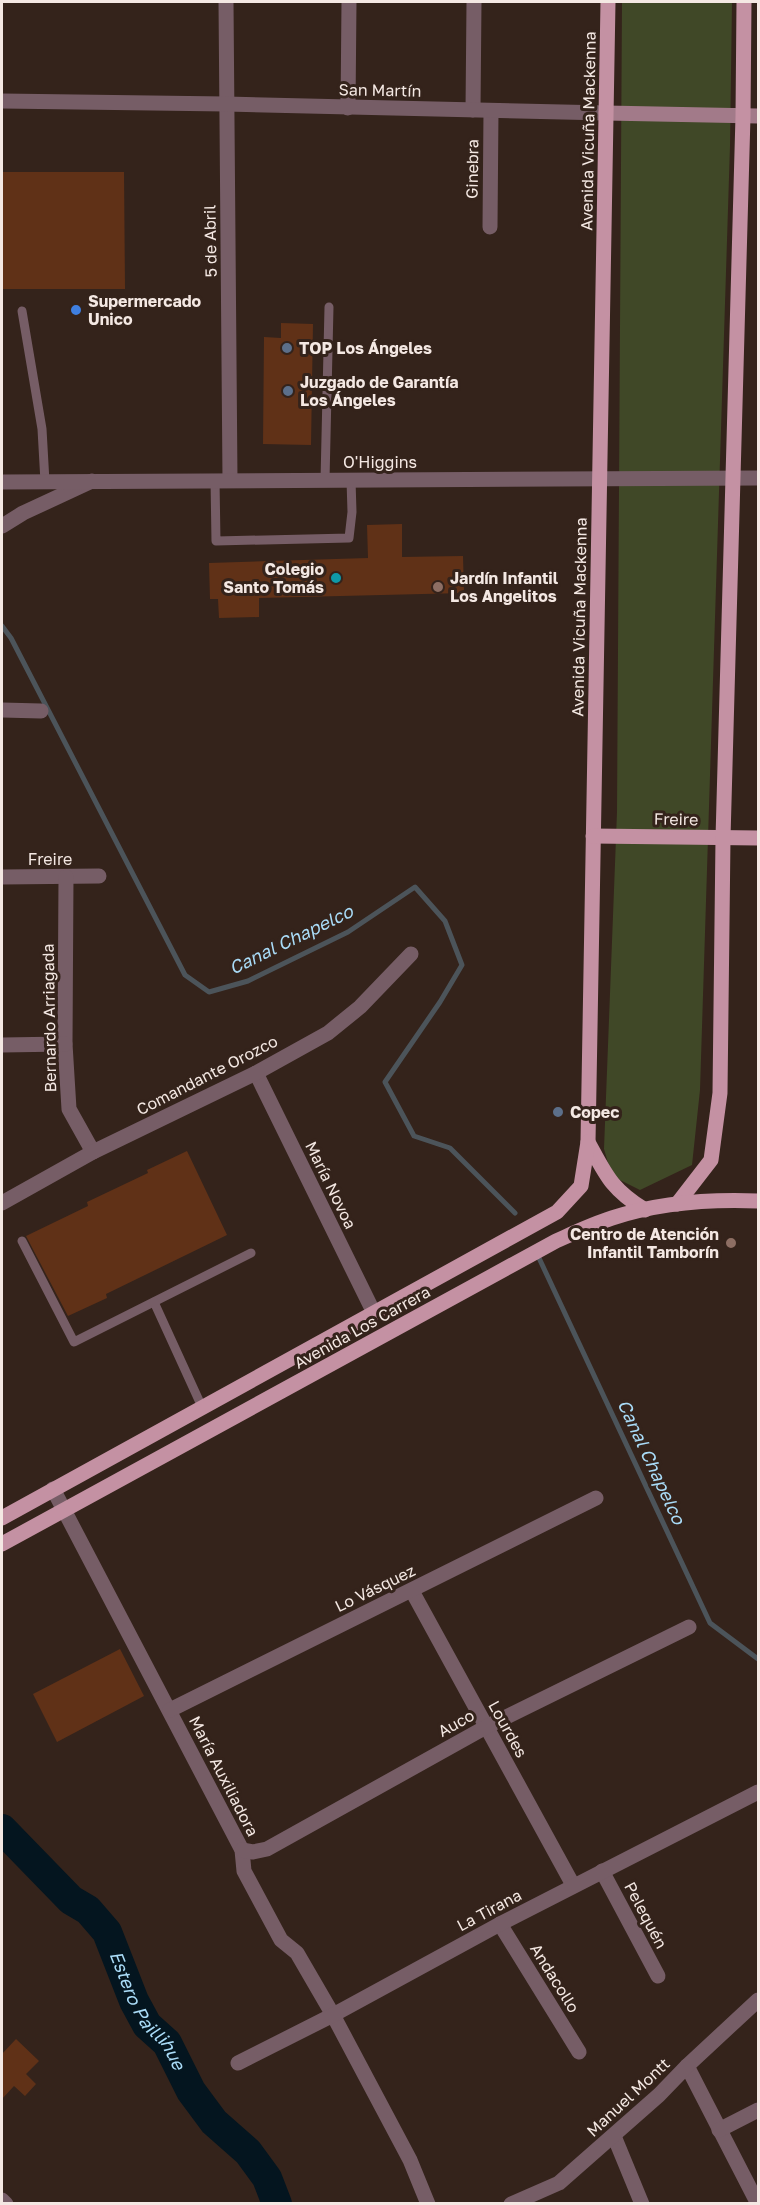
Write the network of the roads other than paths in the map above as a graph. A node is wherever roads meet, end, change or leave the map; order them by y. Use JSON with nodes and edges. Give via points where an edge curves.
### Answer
{"nodes":[{"id":1,"x":226,"y":2,"type":"edge"},
{"id":2,"x":349,"y":2,"type":"edge"},
{"id":3,"x":474,"y":2,"type":"edge"},
{"id":4,"x":608,"y":2,"type":"edge"},
{"id":5,"x":744,"y":2,"type":"edge"},
{"id":6,"x":2,"y":101,"type":"edge"},
{"id":7,"x":226,"y":104,"type":"junction"},
{"id":8,"x":348,"y":108,"type":"junction"},
{"id":9,"x":473,"y":110,"type":"junction"},
{"id":10,"x":491,"y":111,"type":"junction"},
{"id":11,"x":606,"y":113,"type":"junction"},
{"id":12,"x":751,"y":116,"type":"edge"},
{"id":13,"x":490,"y":228,"type":"dead end"},
{"id":14,"x":329,"y":307,"type":"dead end"},
{"id":15,"x":22,"y":311,"type":"dead end"},
{"id":16,"x":733,"y":477,"type":"junction"},
{"id":17,"x":599,"y":478,"type":"junction"},
{"id":18,"x":759,"y":478,"type":"edge"},
{"id":19,"x":223,"y":480,"type":"junction"},
{"id":20,"x":325,"y":480,"type":"junction"},
{"id":21,"x":351,"y":480,"type":"junction"},
{"id":22,"x":92,"y":481,"type":"junction"},
{"id":23,"x":2,"y":482,"type":"edge"},
{"id":24,"x":45,"y":482,"type":"junction"},
{"id":25,"x":2,"y":526,"type":"edge"},
{"id":26,"x":2,"y":710,"type":"edge"},
{"id":27,"x":41,"y":711,"type":"dead end"},
{"id":28,"x":593,"y":836,"type":"junction"},
{"id":29,"x":723,"y":838,"type":"junction"},
{"id":30,"x":759,"y":838,"type":"edge"},
{"id":31,"x":99,"y":876,"type":"dead end"},
{"id":32,"x":2,"y":877,"type":"edge"},
{"id":33,"x":66,"y":877,"type":"junction"},
{"id":34,"x":411,"y":954,"type":"dead end"},
{"id":35,"x":65,"y":1044,"type":"junction"},
{"id":36,"x":2,"y":1045,"type":"edge"},
{"id":37,"x":256,"y":1073,"type":"junction"},
{"id":38,"x":588,"y":1142,"type":"junction"},
{"id":39,"x":93,"y":1152,"type":"junction"},
{"id":40,"x":759,"y":1202,"type":"edge"},
{"id":41,"x":2,"y":1203,"type":"edge"},
{"id":42,"x":677,"y":1204,"type":"junction"},
{"id":43,"x":645,"y":1210,"type":"junction"},
{"id":44,"x":22,"y":1241,"type":"dead end"},
{"id":45,"x":251,"y":1253,"type":"dead end"},
{"id":46,"x":154,"y":1302,"type":"junction"},
{"id":47,"x":374,"y":1312,"type":"junction"},
{"id":48,"x":202,"y":1407,"type":"junction"},
{"id":49,"x":53,"y":1489,"type":"junction"},
{"id":50,"x":596,"y":1498,"type":"dead end"},
{"id":51,"x":65,"y":1510,"type":"junction"},
{"id":52,"x":2,"y":1518,"type":"edge"},
{"id":53,"x":2,"y":1544,"type":"edge"},
{"id":54,"x":412,"y":1591,"type":"junction"},
{"id":55,"x":689,"y":1627,"type":"dead end"},
{"id":56,"x":170,"y":1710,"type":"junction"},
{"id":57,"x":486,"y":1727,"type":"junction"},
{"id":58,"x":759,"y":1792,"type":"edge"},
{"id":59,"x":242,"y":1850,"type":"junction"},
{"id":60,"x":602,"y":1870,"type":"junction"},
{"id":61,"x":573,"y":1885,"type":"junction"},
{"id":62,"x":500,"y":1924,"type":"junction"},
{"id":63,"x":658,"y":1976,"type":"dead end"},
{"id":64,"x":759,"y":2000,"type":"edge"},
{"id":65,"x":333,"y":2015,"type":"junction"},
{"id":66,"x":579,"y":2052,"type":"dead end"},
{"id":67,"x":238,"y":2063,"type":"dead end"},
{"id":68,"x":687,"y":2066,"type":"junction"},
{"id":69,"x":759,"y":2110,"type":"edge"},
{"id":70,"x":719,"y":2130,"type":"junction"},
{"id":71,"x":614,"y":2136,"type":"junction"},
{"id":72,"x":2,"y":2199,"type":"edge"},
{"id":73,"x":6,"y":2204,"type":"edge"},
{"id":74,"x":428,"y":2204,"type":"edge"},
{"id":75,"x":511,"y":2204,"type":"edge"},
{"id":76,"x":642,"y":2204,"type":"edge"},
{"id":77,"x":758,"y":2204,"type":"edge"}],
"edges":[{"from":1,"to":7,"type":"street","name":"5 de Abril"},
{"from":2,"to":8,"type":"street"},
{"from":3,"to":9,"type":"street"},
{"from":4,"to":11,"type":"main road","name":"Avenida Vicuña Mackenna"},
{"from":5,"to":12,"type":"main road"},
{"from":6,"to":7,"type":"street","name":"San Martín"},
{"from":7,"to":8,"type":"street","name":"San Martín"},
{"from":7,"to":19,"type":"street","name":"5 de Abril"},
{"from":8,"to":9,"type":"street","name":"San Martín"},
{"from":9,"to":10,"type":"street","name":"San Martín"},
{"from":10,"to":11,"type":"street","name":"San Martín"},
{"from":10,"to":13,"type":"street","name":"Ginebra"},
{"from":11,"to":12,"type":"main road","name":"San Martín"},
{"from":11,"to":17,"type":"main road","name":"Avenida Vicuña Mackenna"},
{"from":12,"to":16,"type":"main road"},
{"from":14,"to":20,"type":"lane"},
{"from":15,"to":24,"type":"lane","via":[[42,429]]},
{"from":16,"to":17,"type":"street","name":"O'Higgins"},
{"from":16,"to":18,"type":"street","name":"O'Higgins"},
{"from":16,"to":29,"type":"main road"},
{"from":17,"to":21,"type":"street","name":"O'Higgins"},
{"from":17,"to":28,"type":"main road","name":"Avenida Vicuña Mackenna"},
{"from":19,"to":20,"type":"street","name":"O'Higgins"},
{"from":19,"to":21,"type":"lane","via":[[216,541],[349,538]]},
{"from":19,"to":22,"type":"street","name":"O'Higgins"},
{"from":20,"to":21,"type":"street","name":"O'Higgins"},
{"from":22,"to":24,"type":"street","name":"O'Higgins"},
{"from":22,"to":25,"type":"street"},
{"from":23,"to":24,"type":"street","name":"O'Higgins"},
{"from":26,"to":27,"type":"street"},
{"from":28,"to":29,"type":"main road","name":"Freire"},
{"from":28,"to":38,"type":"main road","name":"Avenida Vicuña Mackenna"},
{"from":29,"to":30,"type":"main road","name":"Freire"},
{"from":29,"to":42,"type":"main road","via":[[720,1093],[711,1160]]},
{"from":31,"to":33,"type":"street","name":"Freire"},
{"from":32,"to":33,"type":"street","name":"Freire"},
{"from":33,"to":35,"type":"street","name":"Bernardo Arriagada"},
{"from":34,"to":37,"type":"street","name":"Comandante Orozco","via":[[360,1007],[328,1033]]},
{"from":35,"to":36,"type":"street"},
{"from":35,"to":39,"type":"street","name":"Bernardo Arriagada","via":[[69,1109]]},
{"from":37,"to":39,"type":"street","name":"Comandante Orozco"},
{"from":37,"to":47,"type":"street","name":"María Novoa"},
{"from":38,"to":43,"type":"main road","name":"Avenida Vicuña Mackenna","via":[[609,1181]]},
{"from":38,"to":47,"type":"main road","name":"Avenida Los Carrera","via":[[581,1186],[557,1212]]},
{"from":39,"to":41,"type":"street","name":"Comandante Orozco"},
{"from":40,"to":42,"type":"main road","name":"Avenida Los Carrera"},
{"from":42,"to":43,"type":"main road","name":"Avenida Los Carrera"},
{"from":43,"to":51,"type":"main road","name":"Avenida Los Carrera","via":[[612,1218],[556,1241]]},
{"from":44,"to":46,"type":"lane","via":[[74,1342]]},
{"from":45,"to":46,"type":"lane"},
{"from":46,"to":48,"type":"lane"},
{"from":47,"to":48,"type":"main road","name":"Avenida Los Carrera"},
{"from":48,"to":49,"type":"main road","name":"Avenida Los Carrera"},
{"from":49,"to":51,"type":"street","name":"María Auxiliadora"},
{"from":49,"to":52,"type":"main road","name":"Avenida Los Carrera"},
{"from":50,"to":54,"type":"street","name":"Lo Vásquez"},
{"from":51,"to":53,"type":"main road","name":"Avenida Los Carrera"},
{"from":51,"to":56,"type":"street","name":"María Auxiliadora"},
{"from":54,"to":56,"type":"street","name":"Lo Vásquez"},
{"from":54,"to":57,"type":"street","name":"Lourdes"},
{"from":55,"to":57,"type":"street","name":"Auco"},
{"from":56,"to":59,"type":"street","name":"María Auxiliadora"},
{"from":57,"to":59,"type":"street","name":"Auco","via":[[267,1849]]},
{"from":57,"to":61,"type":"street","name":"Lourdes"},
{"from":58,"to":60,"type":"street","name":"La Tirana"},
{"from":59,"to":65,"type":"street","name":"María Auxiliadora","via":[[244,1871],[281,1940],[297,1953]]},
{"from":60,"to":61,"type":"street","name":"La Tirana"},
{"from":60,"to":63,"type":"street","name":"Pelequén"},
{"from":61,"to":62,"type":"street","name":"La Tirana"},
{"from":62,"to":65,"type":"street","name":"La Tirana"},
{"from":62,"to":66,"type":"street","name":"Andacollo"},
{"from":64,"to":68,"type":"street","name":"Manuel Montt"},
{"from":65,"to":67,"type":"street","name":"La Tirana"},
{"from":65,"to":74,"type":"street","name":"María Auxiliadora","via":[[410,2160]]},
{"from":68,"to":70,"type":"street"},
{"from":68,"to":71,"type":"street","name":"Manuel Montt"},
{"from":69,"to":70,"type":"street"},
{"from":70,"to":77,"type":"street"},
{"from":71,"to":75,"type":"street","name":"Manuel Montt","via":[[559,2183]]},
{"from":71,"to":76,"type":"street"},
{"from":72,"to":73,"type":"street"}]}
